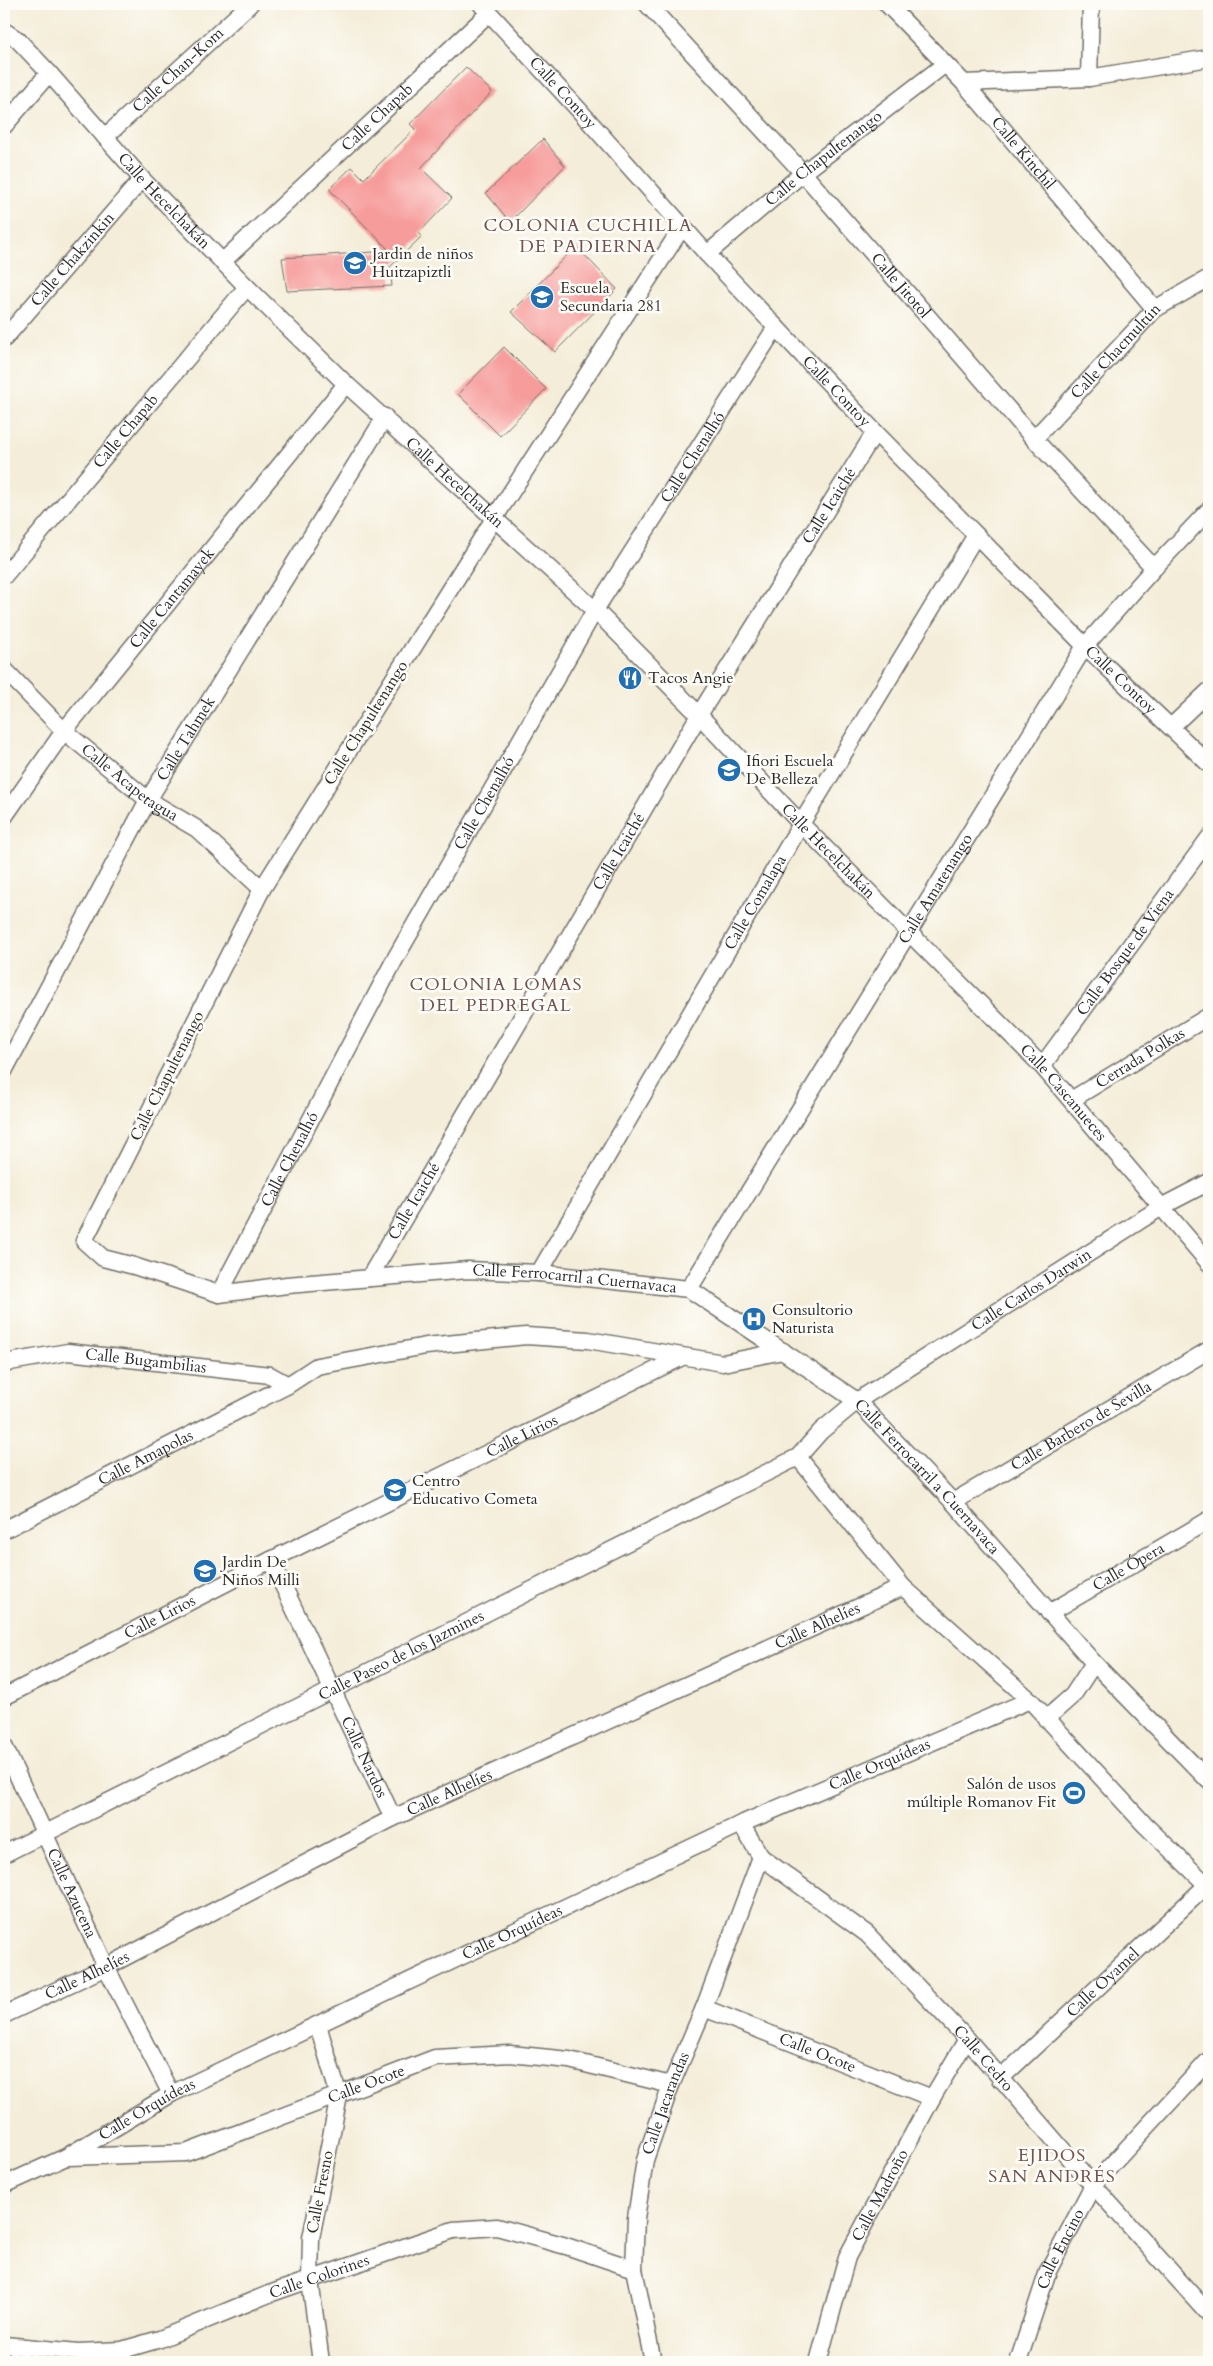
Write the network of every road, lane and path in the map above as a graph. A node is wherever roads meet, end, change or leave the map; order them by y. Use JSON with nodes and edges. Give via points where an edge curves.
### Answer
{"nodes":[{"id":1,"x":250,"y":4,"type":"edge"},
{"id":2,"x":647,"y":4,"type":"edge"},
{"id":3,"x":887,"y":4,"type":"edge"},
{"id":4,"x":1091,"y":4,"type":"edge"},
{"id":5,"x":485,"y":8,"type":"edge"},
{"id":6,"x":4,"y":31,"type":"edge"},
{"id":7,"x":1209,"y":58,"type":"edge"},
{"id":8,"x":944,"y":65,"type":"junction"},
{"id":9,"x":49,"y":73,"type":"junction"},
{"id":10,"x":1089,"y":78,"type":"junction"},
{"id":11,"x":964,"y":83,"type":"junction"},
{"id":12,"x":4,"y":126,"type":"edge"},
{"id":13,"x":105,"y":137,"type":"junction"},
{"id":14,"x":803,"y":173,"type":"junction"},
{"id":15,"x":142,"y":179,"type":"junction"},
{"id":16,"x":683,"y":226,"type":"junction"},
{"id":17,"x":707,"y":254,"type":"junction"},
{"id":18,"x":222,"y":262,"type":"junction"},
{"id":19,"x":1209,"y":278,"type":"edge"},
{"id":20,"x":247,"y":287,"type":"junction"},
{"id":21,"x":1155,"y":309,"type":"junction"},
{"id":22,"x":776,"y":328,"type":"junction"},
{"id":23,"x":4,"y":339,"type":"edge"},
{"id":24,"x":346,"y":384,"type":"junction"},
{"id":25,"x":384,"y":417,"type":"junction"},
{"id":26,"x":875,"y":432,"type":"junction"},
{"id":27,"x":1034,"y":440,"type":"junction"},
{"id":28,"x":1209,"y":510,"type":"edge"},
{"id":29,"x":495,"y":517,"type":"junction"},
{"id":30,"x":976,"y":535,"type":"junction"},
{"id":31,"x":1154,"y":568,"type":"junction"},
{"id":32,"x":4,"y":576,"type":"edge"},
{"id":33,"x":595,"y":610,"type":"junction"},
{"id":34,"x":1085,"y":646,"type":"junction"},
{"id":35,"x":4,"y":669,"type":"edge"},
{"id":36,"x":1209,"y":691,"type":"edge"},
{"id":37,"x":699,"y":715,"type":"junction"},
{"id":38,"x":1172,"y":726,"type":"junction"},
{"id":39,"x":64,"y":731,"type":"junction"},
{"id":40,"x":1209,"y":764,"type":"edge"},
{"id":41,"x":148,"y":800,"type":"junction"},
{"id":42,"x":4,"y":816,"type":"edge"},
{"id":43,"x":801,"y":824,"type":"junction"},
{"id":44,"x":1209,"y":838,"type":"edge"},
{"id":45,"x":262,"y":888,"type":"junction"},
{"id":46,"x":908,"y":933,"type":"junction"},
{"id":47,"x":1209,"y":1016,"type":"edge"},
{"id":48,"x":1042,"y":1066,"type":"junction"},
{"id":49,"x":4,"y":1071,"type":"edge"},
{"id":50,"x":1071,"y":1100,"type":"junction"},
{"id":51,"x":1209,"y":1182,"type":"edge"},
{"id":52,"x":1163,"y":1206,"type":"junction"},
{"id":53,"x":84,"y":1241,"type":"joint"},
{"id":54,"x":1209,"y":1263,"type":"edge"},
{"id":55,"x":539,"y":1273,"type":"junction"},
{"id":56,"x":369,"y":1278,"type":"junction"},
{"id":57,"x":689,"y":1289,"type":"junction"},
{"id":58,"x":219,"y":1294,"type":"junction"},
{"id":59,"x":1209,"y":1350,"type":"edge"},
{"id":60,"x":783,"y":1351,"type":"junction"},
{"id":61,"x":682,"y":1357,"type":"junction"},
{"id":62,"x":4,"y":1365,"type":"edge"},
{"id":63,"x":288,"y":1385,"type":"junction"},
{"id":64,"x":857,"y":1401,"type":"junction"},
{"id":65,"x":798,"y":1457,"type":"junction"},
{"id":66,"x":953,"y":1502,"type":"junction"},
{"id":67,"x":1209,"y":1520,"type":"edge"},
{"id":68,"x":4,"y":1530,"type":"edge"},
{"id":69,"x":271,"y":1560,"type":"junction"},
{"id":70,"x":903,"y":1587,"type":"junction"},
{"id":71,"x":1049,"y":1613,"type":"junction"},
{"id":72,"x":1094,"y":1663,"type":"junction"},
{"id":73,"x":332,"y":1691,"type":"junction"},
{"id":74,"x":4,"y":1697,"type":"edge"},
{"id":75,"x":1030,"y":1700,"type":"junction"},
{"id":76,"x":1046,"y":1719,"type":"junction"},
{"id":77,"x":4,"y":1746,"type":"edge"},
{"id":78,"x":1209,"y":1781,"type":"edge"},
{"id":79,"x":393,"y":1818,"type":"junction"},
{"id":80,"x":741,"y":1824,"type":"junction"},
{"id":81,"x":46,"y":1833,"type":"junction"},
{"id":82,"x":4,"y":1854,"type":"edge"},
{"id":83,"x":761,"y":1857,"type":"junction"},
{"id":84,"x":1208,"y":1886,"type":"edge"},
{"id":85,"x":106,"y":1967,"type":"junction"},
{"id":86,"x":704,"y":2008,"type":"junction"},
{"id":87,"x":4,"y":2015,"type":"edge"},
{"id":88,"x":318,"y":2025,"type":"junction"},
{"id":89,"x":967,"y":2039,"type":"junction"},
{"id":90,"x":1209,"y":2060,"type":"edge"},
{"id":91,"x":1000,"y":2079,"type":"junction"},
{"id":92,"x":671,"y":2085,"type":"junction"},
{"id":93,"x":171,"y":2094,"type":"junction"},
{"id":94,"x":339,"y":2096,"type":"junction"},
{"id":95,"x":932,"y":2098,"type":"junction"},
{"id":96,"x":66,"y":2157,"type":"junction"},
{"id":97,"x":4,"y":2185,"type":"edge"},
{"id":98,"x":1093,"y":2185,"type":"junction"},
{"id":99,"x":634,"y":2269,"type":"junction"},
{"id":100,"x":310,"y":2280,"type":"junction"},
{"id":101,"x":1209,"y":2314,"type":"edge"},
{"id":102,"x":4,"y":2346,"type":"edge"},
{"id":103,"x":321,"y":2362,"type":"edge"},
{"id":104,"x":653,"y":2362,"type":"edge"},
{"id":105,"x":818,"y":2362,"type":"edge"},
{"id":106,"x":1018,"y":2362,"type":"edge"}],
"edges":[{"from":1,"to":13,"type":"street","name":"Calle Chan-Kom"},
{"from":2,"to":14,"type":"street","name":"Calle Jitotol"},
{"from":3,"to":8,"type":"street","name":"Calle Kinchil"},
{"from":4,"to":10,"type":"street"},
{"from":5,"to":16,"type":"street","name":"Calle Contoy"},
{"from":5,"to":18,"type":"street","name":"Calle Chapab"},
{"from":6,"to":9,"type":"street","name":"Calle Hecelchakán","via":[[18,40]]},
{"from":7,"to":10,"type":"street"},
{"from":8,"to":11,"type":"street","name":"Calle Kinchil"},
{"from":8,"to":14,"type":"street","name":"Calle Chapultenango"},
{"from":9,"to":12,"type":"street"},
{"from":9,"to":13,"type":"street","name":"Calle Hecelchakán"},
{"from":10,"to":11,"type":"street"},
{"from":11,"to":21,"type":"street","name":"Calle Kinchil"},
{"from":13,"to":15,"type":"street","name":"Calle Hecelchakán"},
{"from":14,"to":17,"type":"street","name":"Calle Chapultenango"},
{"from":14,"to":27,"type":"street","name":"Calle Jitotol"},
{"from":15,"to":18,"type":"street","name":"Calle Hecelchakán"},
{"from":15,"to":23,"type":"street","name":"Calle Chakzinkin"},
{"from":16,"to":17,"type":"street","name":"Calle Contoy"},
{"from":16,"to":29,"type":"street","name":"Calle Chapultenango"},
{"from":17,"to":22,"type":"street","name":"Calle Contoy"},
{"from":18,"to":20,"type":"street","name":"Calle Hecelchakán"},
{"from":19,"to":21,"type":"street","name":"Calle Chacmultún"},
{"from":20,"to":24,"type":"street","name":"Calle Hecelchakán"},
{"from":20,"to":32,"type":"street","name":"Calle Chapab"},
{"from":21,"to":27,"type":"street","name":"Calle Chacmultún"},
{"from":22,"to":26,"type":"street","name":"Calle Contoy"},
{"from":22,"to":33,"type":"street","name":"Calle Chenalhó"},
{"from":24,"to":25,"type":"street","name":"Calle Hecelchakán"},
{"from":24,"to":39,"type":"street","name":"Calle Cantamayek"},
{"from":25,"to":29,"type":"street","name":"Calle Hecelchakán"},
{"from":25,"to":41,"type":"street","name":"Calle Tahmek"},
{"from":26,"to":30,"type":"street","name":"Calle Contoy"},
{"from":26,"to":37,"type":"street","name":"Calle Icaiché"},
{"from":27,"to":31,"type":"street","name":"Calle Jitotol"},
{"from":28,"to":31,"type":"street","name":"Calle Amatenango"},
{"from":29,"to":33,"type":"street","name":"Calle Hecelchakán"},
{"from":29,"to":45,"type":"street","name":"Calle Chapultenango"},
{"from":30,"to":34,"type":"street","name":"Calle Contoy"},
{"from":30,"to":43,"type":"street","name":"Calle Comalapa"},
{"from":31,"to":34,"type":"street","name":"Calle Amatenango"},
{"from":33,"to":37,"type":"street","name":"Calle Hecelchakán"},
{"from":33,"to":58,"type":"street","name":"Calle Chenalhó","via":[[395,959]]},
{"from":34,"to":38,"type":"street","name":"Calle Contoy"},
{"from":34,"to":46,"type":"street","name":"Calle Amatenango"},
{"from":35,"to":39,"type":"street","name":"Calle Acapetagua"},
{"from":36,"to":38,"type":"street"},
{"from":37,"to":43,"type":"street","name":"Calle Hecelchakán"},
{"from":37,"to":56,"type":"street","name":"Calle Icaiché"},
{"from":38,"to":40,"type":"street","name":"Calle Contoy"},
{"from":39,"to":41,"type":"street","name":"Calle Acapetagua"},
{"from":39,"to":42,"type":"street","name":"Calle Cantamayek"},
{"from":41,"to":45,"type":"street","name":"Calle Acapetagua","via":[[197,829]]},
{"from":41,"to":49,"type":"street","name":"Calle Tahmek"},
{"from":43,"to":46,"type":"street","name":"Calle Hecelchakán"},
{"from":43,"to":55,"type":"street","name":"Calle Comalapa"},
{"from":44,"to":48,"type":"street","name":"Calle Bosque de Viena"},
{"from":45,"to":53,"type":"street","name":"Calle Chapultenango"},
{"from":46,"to":48,"type":"street","name":"Calle Cascanueces"},
{"from":46,"to":57,"type":"street","name":"Calle Amatenango"},
{"from":47,"to":50,"type":"street","name":"Cerrada Polkas"},
{"from":48,"to":50,"type":"street","name":"Calle Cascanueces"},
{"from":50,"to":52,"type":"street","name":"Calle Cascanueces"},
{"from":51,"to":52,"type":"street","name":"Calle Carlos Darwin"},
{"from":52,"to":54,"type":"street","name":"Calle Cascanueces"},
{"from":52,"to":64,"type":"street","name":"Calle Carlos Darwin"},
{"from":53,"to":58,"type":"street","name":"Calle Ferrocarril a Cuernavaca","via":[[103,1258]]},
{"from":55,"to":56,"type":"street","name":"Calle Ferrocarril a Cuernavaca","via":[[468,1270]]},
{"from":55,"to":57,"type":"street","name":"Calle Ferrocarril a Cuernavaca"},
{"from":56,"to":58,"type":"street","name":"Calle Ferrocarril a Cuernavaca"},
{"from":57,"to":60,"type":"street","name":"Calle Ferrocarril a Cuernavaca"},
{"from":59,"to":66,"type":"street","name":"Calle Barbero de Sevilla"},
{"from":60,"to":61,"type":"street","via":[[723,1363]]},
{"from":60,"to":64,"type":"street","name":"Calle Ferrocarril a Cuernavaca"},
{"from":61,"to":63,"type":"street","via":[[588,1340],[526,1336],[426,1346],[318,1366]]},
{"from":61,"to":69,"type":"street","name":"Calle Lirios"},
{"from":62,"to":63,"type":"street","name":"Calle Bugambilias","via":[[68,1352],[270,1375]]},
{"from":63,"to":68,"type":"street","name":"Calle Amapolas"},
{"from":64,"to":65,"type":"street","name":"Calle Carlos Darwin","via":[[821,1431]]},
{"from":64,"to":66,"type":"street","name":"Calle Ferrocarril a Cuernavaca"},
{"from":65,"to":70,"type":"street"},
{"from":65,"to":73,"type":"street","name":"Calle Paseo de los Jazmines"},
{"from":66,"to":71,"type":"street","name":"Calle Ferrocarril a Cuernavaca"},
{"from":67,"to":71,"type":"street","name":"Calle Ópera"},
{"from":69,"to":73,"type":"street","name":"Calle Nardos"},
{"from":69,"to":74,"type":"street","name":"Calle Lirios"},
{"from":70,"to":75,"type":"street"},
{"from":70,"to":79,"type":"street","name":"Calle Alhelíes"},
{"from":71,"to":72,"type":"street","name":"Calle Ferrocarril a Cuernavaca"},
{"from":72,"to":76,"type":"street","via":[[1073,1696]]},
{"from":72,"to":78,"type":"street","name":"Calle Ferrocarril a Cuernavaca"},
{"from":73,"to":79,"type":"street","name":"Calle Nardos"},
{"from":73,"to":81,"type":"street","name":"Calle Paseo de los Jazmines"},
{"from":75,"to":76,"type":"street"},
{"from":75,"to":80,"type":"street","name":"Calle Orquídeas"},
{"from":76,"to":84,"type":"street","via":[[1145,1825]]},
{"from":77,"to":81,"type":"street","name":"Calle Azucena"},
{"from":79,"to":85,"type":"street","name":"Calle Alhelíes"},
{"from":80,"to":83,"type":"street","name":"Calle Cedro"},
{"from":80,"to":88,"type":"street","name":"Calle Orquídeas"},
{"from":81,"to":82,"type":"street","name":"Calle Paseo de los Jazmines"},
{"from":81,"to":85,"type":"street","name":"Calle Azucena"},
{"from":83,"to":86,"type":"street","name":"Calle Jacarandas"},
{"from":83,"to":89,"type":"street","name":"Calle Cedro","via":[[867,1934]]},
{"from":84,"to":91,"type":"street","name":"Calle Oyamel"},
{"from":85,"to":87,"type":"street","name":"Calle Alhelíes"},
{"from":85,"to":93,"type":"street","name":"Calle Azucena"},
{"from":86,"to":92,"type":"street","name":"Calle Jacarandas"},
{"from":86,"to":95,"type":"street","name":"Calle Ocote"},
{"from":88,"to":93,"type":"street","name":"Calle Orquídeas"},
{"from":88,"to":94,"type":"street","name":"Calle Fresno"},
{"from":89,"to":91,"type":"street","name":"Calle Cedro"},
{"from":89,"to":95,"type":"street","name":"Calle Madroño"},
{"from":90,"to":98,"type":"street","name":"Calle Encino"},
{"from":91,"to":98,"type":"street","name":"Calle Cedro"},
{"from":92,"to":94,"type":"street","name":"Calle Ocote","via":[[569,2060],[510,2054],[435,2058]]},
{"from":92,"to":99,"type":"street","name":"Calle Jacarandas","via":[[645,2160],[636,2218]]},
{"from":93,"to":96,"type":"street","name":"Calle Orquídeas"},
{"from":94,"to":96,"type":"street","name":"Calle Ocote","via":[[186,2153]]},
{"from":94,"to":100,"type":"street","name":"Calle Fresno","via":[[311,2238]]},
{"from":95,"to":105,"type":"street","name":"Calle Madroño","via":[[848,2257]]},
{"from":96,"to":97,"type":"street","name":"Calle Orquídeas"},
{"from":98,"to":101,"type":"street","name":"Calle Cedro"},
{"from":98,"to":106,"type":"street","name":"Calle Encino","via":[[1048,2271]]},
{"from":99,"to":100,"type":"street","name":"Calle Colorines","via":[[497,2227],[453,2230]]},
{"from":99,"to":104,"type":"street","name":"Calle Jacarandas"},
{"from":100,"to":102,"type":"street","name":"Calle Colorines","via":[[160,2339],[122,2350],[78,2352]]},
{"from":100,"to":103,"type":"street","name":"Calle Fresno"}]}
